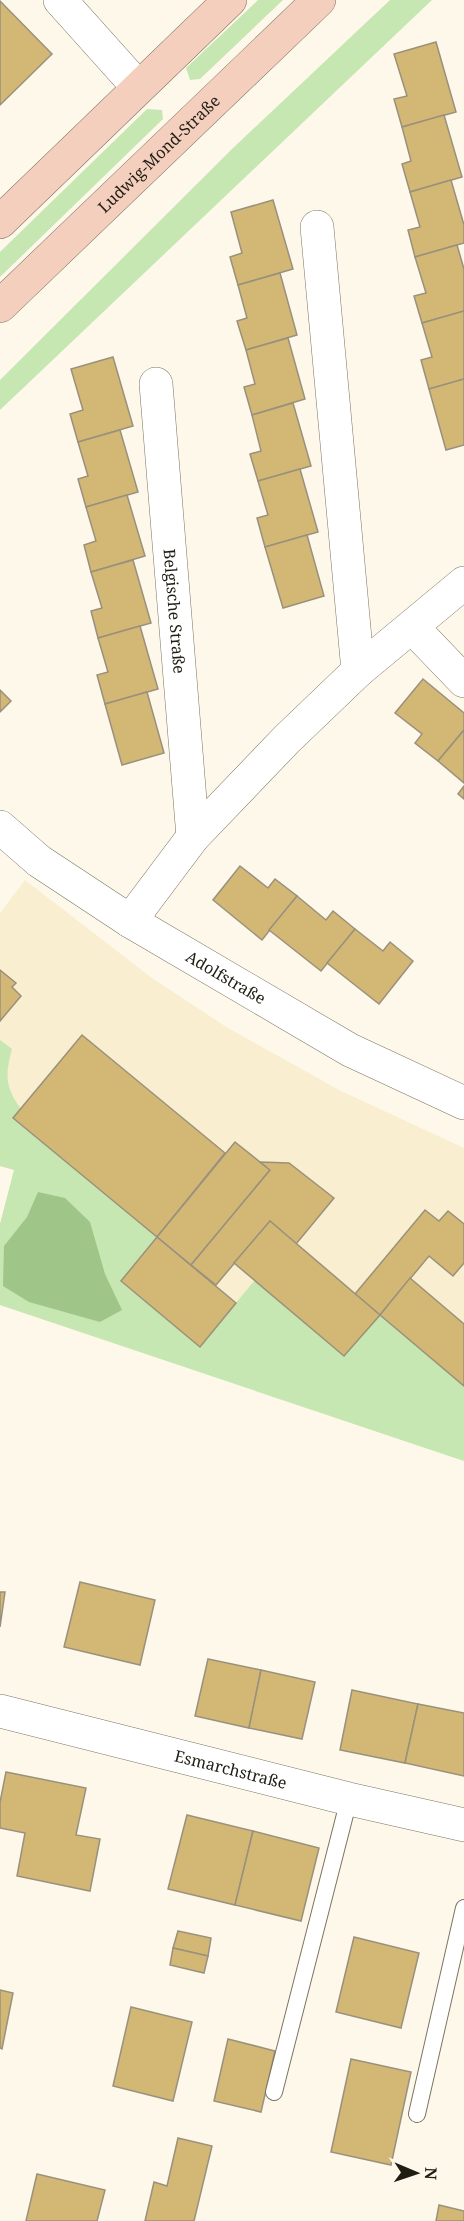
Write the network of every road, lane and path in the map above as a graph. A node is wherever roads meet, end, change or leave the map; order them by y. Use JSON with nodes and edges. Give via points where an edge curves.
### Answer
{"nodes":[{"id":1,"x":60,"y":0,"type":"edge"},
{"id":2,"x":230,"y":0,"type":"edge"},
{"id":3,"x":319,"y":0,"type":"edge"},
{"id":4,"x":138,"y":87,"type":"junction"},
{"id":5,"x":0,"y":222,"type":"edge"},
{"id":6,"x":317,"y":227,"type":"dead end"},
{"id":7,"x":0,"y":306,"type":"edge"},
{"id":8,"x":156,"y":384,"type":"dead end"},
{"id":9,"x":464,"y":583,"type":"edge"},
{"id":10,"x":413,"y":628,"type":"junction"},
{"id":11,"x":358,"y":671,"type":"junction"},
{"id":12,"x":464,"y":681,"type":"edge"},
{"id":13,"x":0,"y":827,"type":"edge"},
{"id":14,"x":193,"y":837,"type":"junction"},
{"id":15,"x":130,"y":921,"type":"junction"},
{"id":16,"x":464,"y":1103,"type":"edge"},
{"id":17,"x":0,"y":1711,"type":"edge"},
{"id":18,"x":349,"y":1799,"type":"junction"},
{"id":19,"x":464,"y":1825,"type":"edge"},
{"id":20,"x":464,"y":1908,"type":"edge"},
{"id":21,"x":274,"y":2092,"type":"dead end"},
{"id":22,"x":417,"y":2114,"type":"dead end"}],
"edges":[{"from":1,"to":4,"type":"street"},
{"from":2,"to":4,"type":"main road"},
{"from":3,"to":7,"type":"main road","name":"Ludwig-Mond-Straße"},
{"from":4,"to":5,"type":"main road"},
{"from":6,"to":11,"type":"street"},
{"from":8,"to":14,"type":"street","name":"Belgische Straße"},
{"from":9,"to":10,"type":"street"},
{"from":10,"to":11,"type":"street"},
{"from":10,"to":12,"type":"street"},
{"from":11,"to":14,"type":"street","via":[[286,739]]},
{"from":13,"to":15,"type":"street","name":"Adolfstraße","via":[[39,861]]},
{"from":14,"to":15,"type":"street"},
{"from":15,"to":16,"type":"street","name":"Adolfstraße","via":[[350,1050]]},
{"from":17,"to":18,"type":"street","name":"Esmarchstraße"},
{"from":18,"to":19,"type":"street","name":"Esmarchstraße"},
{"from":18,"to":21,"type":"lane"},
{"from":20,"to":22,"type":"lane"}]}
